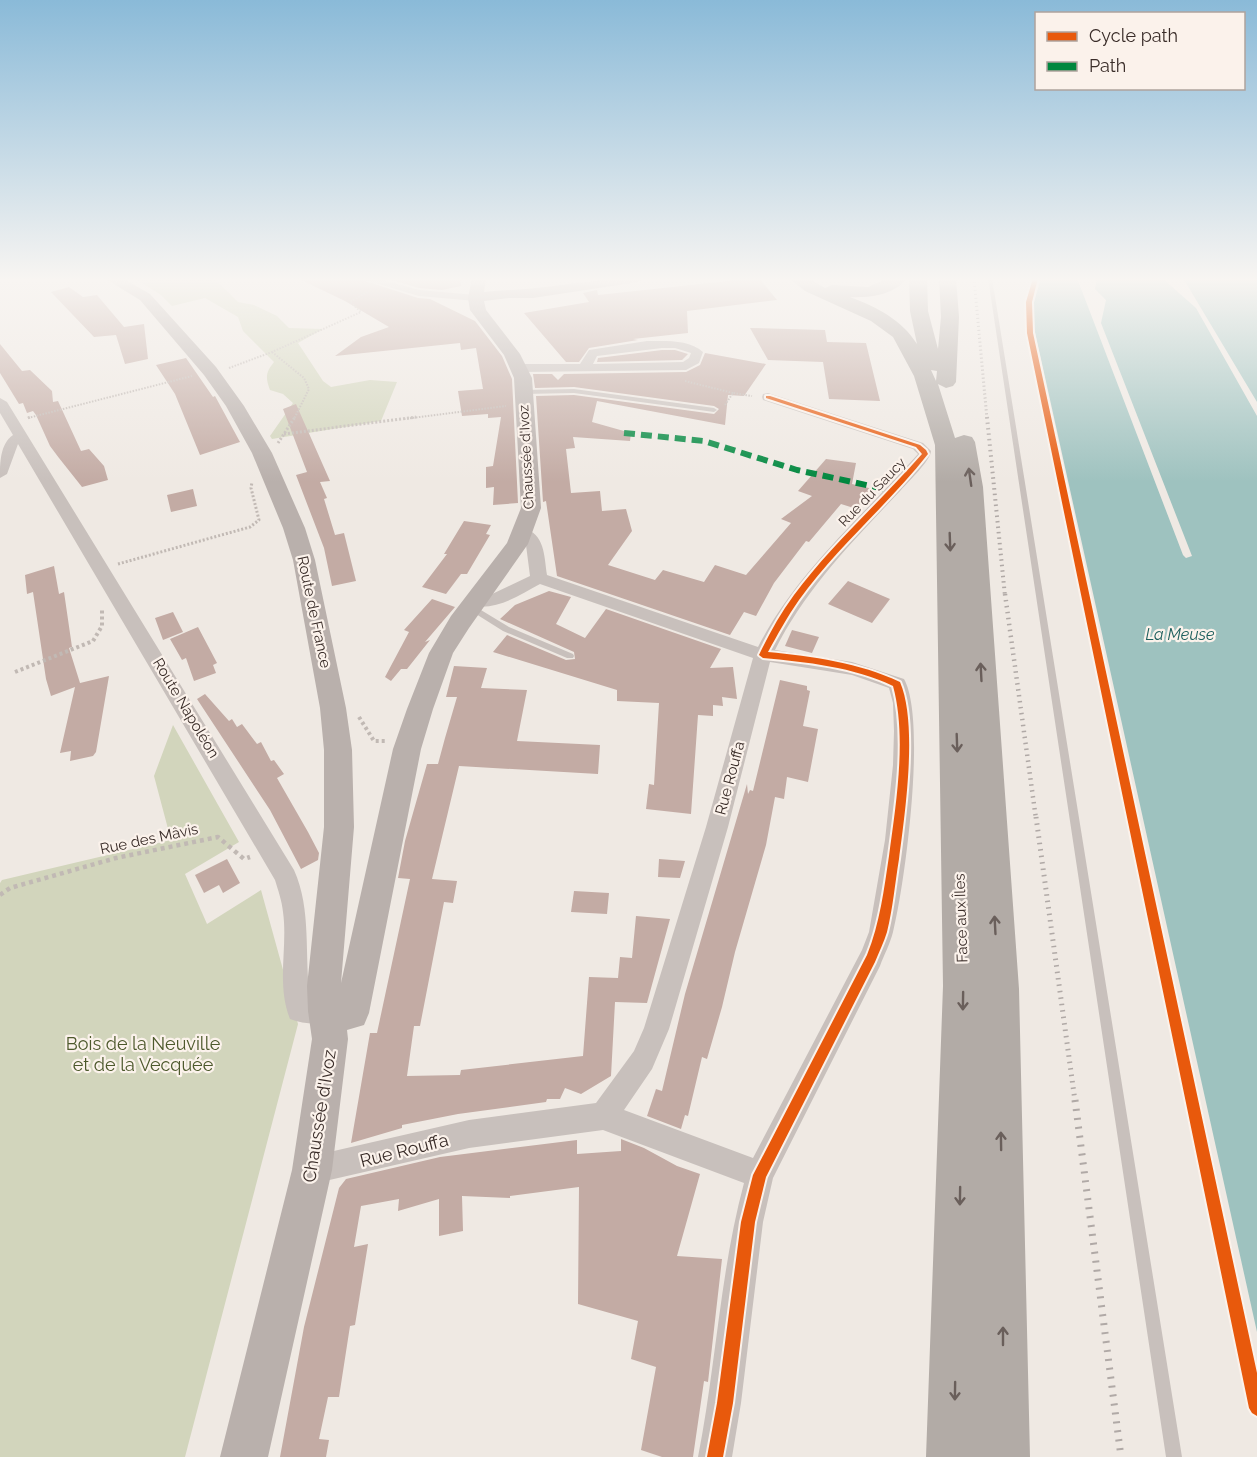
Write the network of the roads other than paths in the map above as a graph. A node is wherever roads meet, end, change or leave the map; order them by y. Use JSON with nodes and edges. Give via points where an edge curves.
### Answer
{"nodes":[{"id":1,"x":188,"y":346,"type":"edge"},
{"id":2,"x":506,"y":346,"type":"edge"},
{"id":3,"x":653,"y":346,"type":"edge"},
{"id":4,"x":684,"y":346,"type":"edge"},
{"id":5,"x":909,"y":346,"type":"edge"},
{"id":6,"x":922,"y":346,"type":"edge"},
{"id":7,"x":928,"y":346,"type":"edge"},
{"id":8,"x":943,"y":346,"type":"edge"},
{"id":9,"x":1001,"y":346,"type":"edge"},
{"id":10,"x":585,"y":367,"type":"junction"},
{"id":11,"x":520,"y":368,"type":"junction"},
{"id":12,"x":935,"y":382,"type":"junction"},
{"id":13,"x":768,"y":397,"type":"dead end"},
{"id":14,"x":523,"y":398,"type":"junction"},
{"id":15,"x":0,"y":402,"type":"edge"},
{"id":16,"x":714,"y":410,"type":"dead end"},
{"id":17,"x":16,"y":430,"type":"junction"},
{"id":18,"x":0,"y":474,"type":"edge"},
{"id":19,"x":523,"y":533,"type":"junction"},
{"id":20,"x":538,"y":578,"type":"junction"},
{"id":21,"x":473,"y":604,"type":"junction"},
{"id":22,"x":570,"y":656,"type":"dead end"},
{"id":23,"x":763,"y":656,"type":"junction"},
{"id":24,"x":325,"y":1011,"type":"junction"},
{"id":25,"x":603,"y":1116,"type":"junction"},
{"id":26,"x":312,"y":1170,"type":"junction"},
{"id":27,"x":760,"y":1175,"type":"junction"},
{"id":28,"x":244,"y":1457,"type":"edge"},
{"id":29,"x":715,"y":1457,"type":"edge"},
{"id":30,"x":953,"y":1457,"type":"edge"},
{"id":31,"x":1003,"y":1457,"type":"edge"},
{"id":32,"x":1174,"y":1457,"type":"edge"}],
"edges":[{"from":1,"to":24,"type":"main road","name":"Route de France","via":[[249,428],[294,528],[304,560],[333,706],[340,786]]},
{"from":2,"to":11,"type":"main road","name":"Chaussée d'Ivoz"},
{"from":3,"to":10,"type":"street","via":[[593,353]]},
{"from":4,"to":10,"type":"street","via":[[697,352],[696,360],[686,366]]},
{"from":5,"to":12,"type":"highway"},
{"from":6,"to":12,"type":"highway"},
{"from":7,"to":12,"type":"highway"},
{"from":8,"to":12,"type":"highway"},
{"from":9,"to":32,"type":"lane"},
{"from":10,"to":11,"type":"street"},
{"from":11,"to":14,"type":"main road","name":"Chaussée d'Ivoz"},
{"from":12,"to":30,"type":"highway","name":"Face aux Îles","one_way":true,"via":[[946,445],[963,986]]},
{"from":31,"to":12,"type":"highway","one_way":true,"via":[[999,988],[971,486],[957,414]]},
{"from":13,"to":23,"type":"street","name":"Rue du Saucy","via":[[918,446],[925,454],[802,588],[772,633]]},
{"from":14,"to":16,"type":"lane","via":[[574,391]]},
{"from":14,"to":19,"type":"main road","name":"Chaussée d'Ivoz","via":[[531,500]]},
{"from":15,"to":17,"type":"street","name":"Route Napoléon"},
{"from":17,"to":18,"type":"street"},
{"from":17,"to":24,"type":"street","name":"Route Napoléon","via":[[286,877],[295,913],[294,968],[299,1010]]},
{"from":19,"to":20,"type":"street","via":[[533,538]]},
{"from":19,"to":21,"type":"main road","name":"Chaussée d'Ivoz"},
{"from":20,"to":21,"type":"street","via":[[493,601]]},
{"from":20,"to":23,"type":"street"},
{"from":21,"to":22,"type":"lane","via":[[486,620],[510,633]]},
{"from":21,"to":24,"type":"main road","name":"Chaussée d'Ivoz","via":[[441,653],[410,741],[352,1012]]},
{"from":23,"to":25,"type":"street","name":"Rue Rouffa","via":[[657,1029],[643,1060]]},
{"from":23,"to":27,"type":"street","via":[[886,677],[897,684],[904,705],[899,806],[882,931]]},
{"from":24,"to":26,"type":"main road","name":"Chaussée d'Ivoz","via":[[330,1039]]},
{"from":25,"to":26,"type":"street","name":"Rue Rouffa","via":[[469,1134]]},
{"from":25,"to":27,"type":"street","name":"Rue Rouffa"},
{"from":26,"to":28,"type":"main road","name":"Chaussée d'Ivoz"},
{"from":27,"to":29,"type":"street","via":[[748,1222]]}]}
